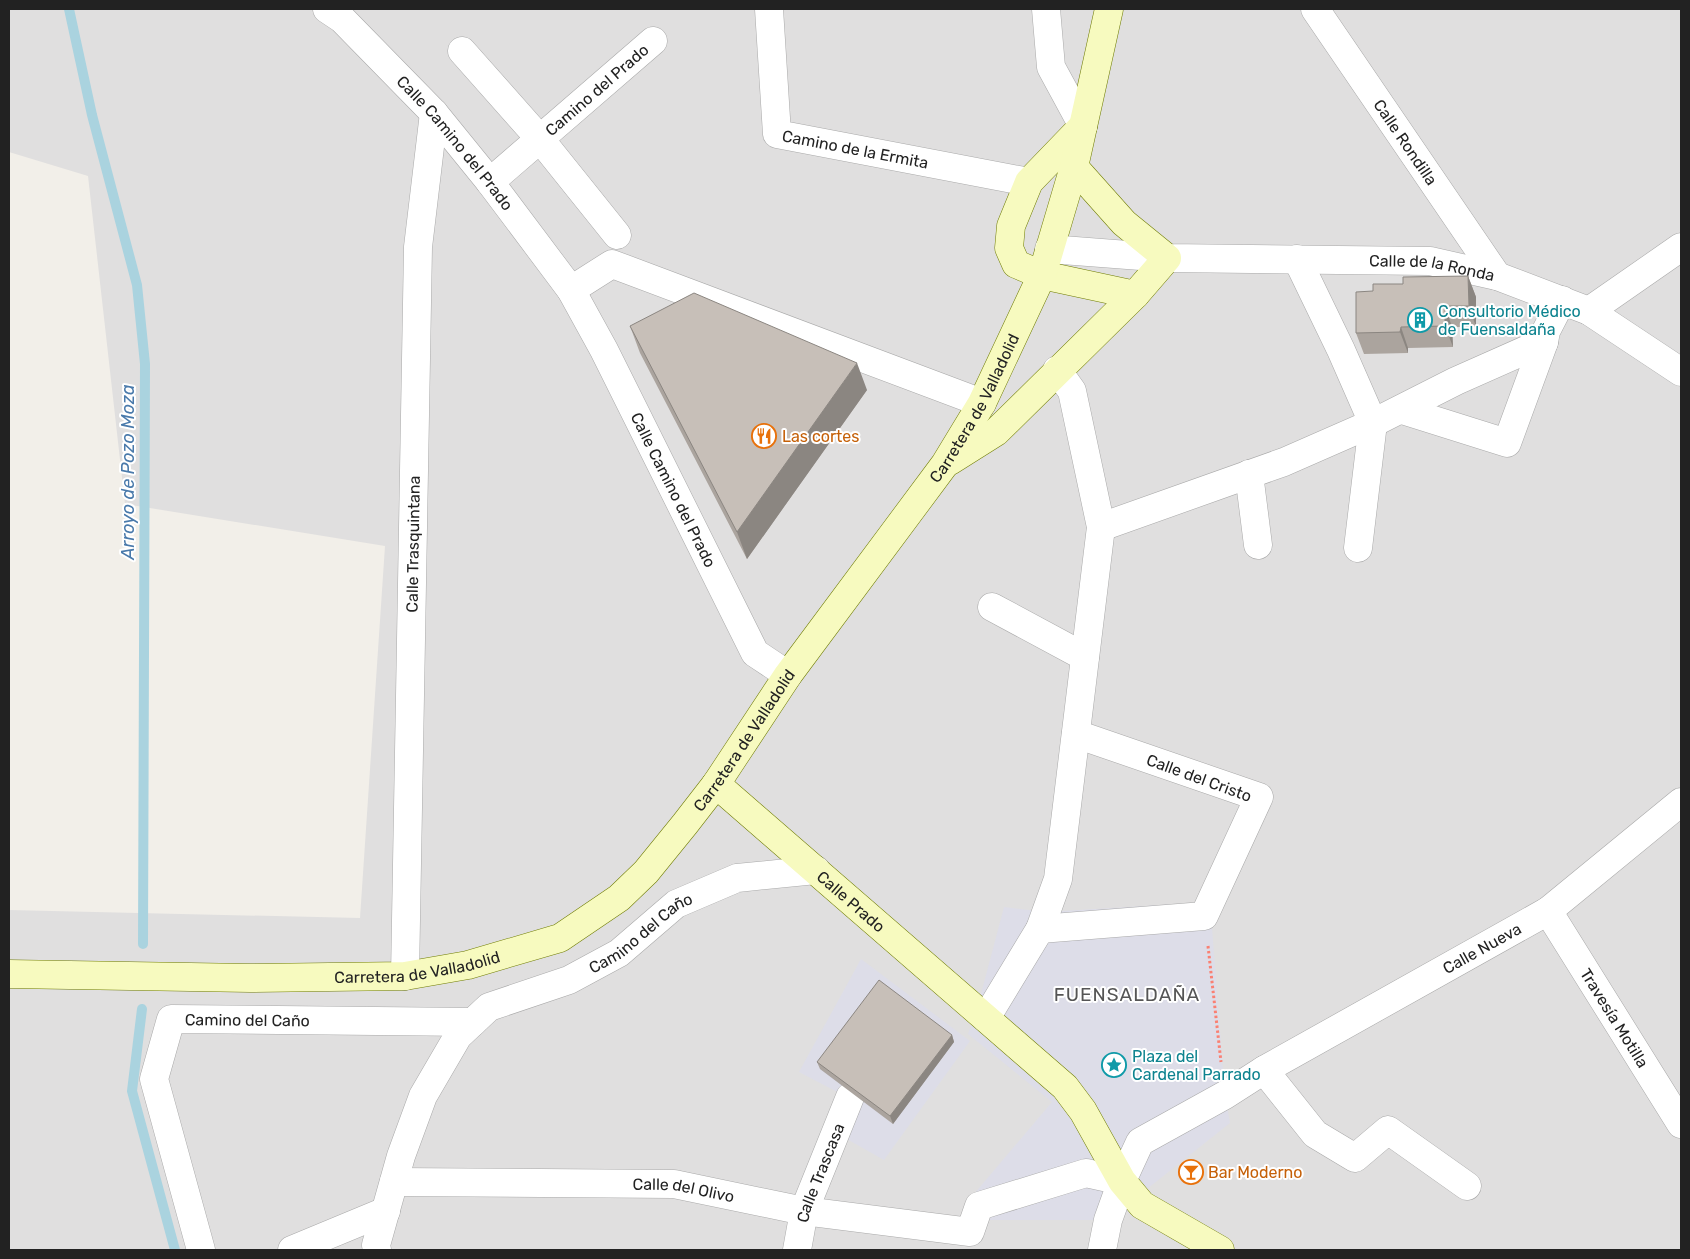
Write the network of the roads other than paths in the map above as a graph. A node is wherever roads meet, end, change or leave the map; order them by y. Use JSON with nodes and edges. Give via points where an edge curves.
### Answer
{"nodes":[{"id":1,"x":327,"y":9,"type":"edge"},
{"id":2,"x":769,"y":9,"type":"edge"},
{"id":3,"x":1046,"y":9,"type":"edge"},
{"id":4,"x":1109,"y":9,"type":"edge"},
{"id":5,"x":1315,"y":9,"type":"edge"},
{"id":6,"x":654,"y":41,"type":"dead end"},
{"id":7,"x":462,"y":51,"type":"dead end"},
{"id":8,"x":434,"y":113,"type":"junction"},
{"id":9,"x":1083,"y":126,"type":"junction"},
{"id":10,"x":540,"y":139,"type":"junction"},
{"id":11,"x":1074,"y":167,"type":"junction"},
{"id":12,"x":490,"y":182,"type":"junction"},
{"id":13,"x":1029,"y":182,"type":"junction"},
{"id":14,"x":617,"y":235,"type":"dead end"},
{"id":15,"x":1681,"y":247,"type":"edge"},
{"id":16,"x":1049,"y":249,"type":"junction"},
{"id":17,"x":1167,"y":258,"type":"junction"},
{"id":18,"x":1297,"y":259,"type":"junction"},
{"id":19,"x":1042,"y":275,"type":"junction"},
{"id":20,"x":1497,"y":276,"type":"junction"},
{"id":21,"x":571,"y":290,"type":"junction"},
{"id":22,"x":1135,"y":295,"type":"junction"},
{"id":23,"x":1562,"y":300,"type":"junction"},
{"id":24,"x":1589,"y":311,"type":"junction"},
{"id":25,"x":1544,"y":342,"type":"junction"},
{"id":26,"x":1058,"y":370,"type":"junction"},
{"id":27,"x":1681,"y":372,"type":"edge"},
{"id":28,"x":982,"y":403,"type":"junction"},
{"id":29,"x":1402,"y":410,"type":"junction"},
{"id":30,"x":1373,"y":423,"type":"junction"},
{"id":31,"x":945,"y":464,"type":"junction"},
{"id":32,"x":1249,"y":474,"type":"junction"},
{"id":33,"x":1101,"y":527,"type":"junction"},
{"id":34,"x":1258,"y":545,"type":"dead end"},
{"id":35,"x":1358,"y":548,"type":"dead end"},
{"id":36,"x":992,"y":607,"type":"dead end"},
{"id":37,"x":1085,"y":657,"type":"junction"},
{"id":38,"x":788,"y":676,"type":"junction"},
{"id":39,"x":1076,"y":734,"type":"junction"},
{"id":40,"x":716,"y":784,"type":"junction"},
{"id":41,"x":1681,"y":802,"type":"edge"},
{"id":42,"x":816,"y":870,"type":"junction"},
{"id":43,"x":1548,"y":911,"type":"junction"},
{"id":44,"x":1040,"y":929,"type":"junction"},
{"id":45,"x":9,"y":974,"type":"edge"},
{"id":46,"x":405,"y":976,"type":"junction"},
{"id":47,"x":986,"y":1018,"type":"junction"},
{"id":48,"x":474,"y":1022,"type":"junction"},
{"id":49,"x":1264,"y":1070,"type":"junction"},
{"id":50,"x":850,"y":1097,"type":"edge"},
{"id":51,"x":1681,"y":1124,"type":"edge"},
{"id":52,"x":1122,"y":1181,"type":"junction"},
{"id":53,"x":394,"y":1182,"type":"junction"},
{"id":54,"x":1467,"y":1186,"type":"dead end"},
{"id":55,"x":804,"y":1211,"type":"junction"},
{"id":56,"x":386,"y":1212,"type":"junction"},
{"id":57,"x":201,"y":1250,"type":"edge"},
{"id":58,"x":292,"y":1250,"type":"edge"},
{"id":59,"x":377,"y":1250,"type":"edge"},
{"id":60,"x":797,"y":1250,"type":"edge"},
{"id":61,"x":1102,"y":1250,"type":"edge"},
{"id":62,"x":1220,"y":1250,"type":"edge"}],
"edges":[{"from":1,"to":8,"type":"street","name":"Calle Camino del Prado","via":[[342,19]]},
{"from":2,"to":13,"type":"street","name":"Camino de la Ermita","via":[[777,134]]},
{"from":3,"to":9,"type":"street","via":[[1051,67]]},
{"from":4,"to":9,"type":"street","name":"Carretera de Valladolid"},
{"from":5,"to":20,"type":"street","name":"Calle Rondilla"},
{"from":6,"to":10,"type":"street","name":"Camino del Prado"},
{"from":7,"to":10,"type":"street","name":"Camino del Prado"},
{"from":8,"to":12,"type":"street","name":"Calle Camino del Prado"},
{"from":8,"to":46,"type":"street","name":"Calle Trasquintana","via":[[418,247]]},
{"from":9,"to":11,"type":"street","name":"Carretera de Valladolid"},
{"from":9,"to":13,"type":"street"},
{"from":10,"to":12,"type":"street","name":"Camino del Prado"},
{"from":10,"to":14,"type":"street","name":"Camino del Prado"},
{"from":11,"to":16,"type":"street","name":"Carretera de Valladolid"},
{"from":11,"to":17,"type":"street","via":[[1124,223]]},
{"from":12,"to":21,"type":"street","name":"Calle Camino del Prado"},
{"from":13,"to":19,"type":"street","via":[[1011,226],[1009,248],[1016,264]]},
{"from":15,"to":24,"type":"street"},
{"from":16,"to":17,"type":"street","name":"Calle de la Ronda"},
{"from":16,"to":19,"type":"street","name":"Carretera de Valladolid"},
{"from":17,"to":18,"type":"street","name":"Calle de la Ronda"},
{"from":17,"to":22,"type":"street"},
{"from":18,"to":20,"type":"street","name":"Calle de la Ronda","via":[[1430,261]]},
{"from":18,"to":30,"type":"street"},
{"from":19,"to":22,"type":"street"},
{"from":19,"to":28,"type":"street","name":"Carretera de Valladolid"},
{"from":20,"to":23,"type":"street","name":"Calle de la Ronda"},
{"from":21,"to":28,"type":"street","via":[[612,264]]},
{"from":21,"to":38,"type":"street","name":"Calle Camino del Prado","via":[[755,653]]},
{"from":22,"to":26,"type":"street"},
{"from":23,"to":24,"type":"street","name":"Calle de la Ronda"},
{"from":23,"to":25,"type":"street"},
{"from":24,"to":27,"type":"street","name":"Calle de la Ronda"},
{"from":25,"to":29,"type":"street","via":[[1456,381]]},
{"from":25,"to":29,"type":"street","via":[[1507,443]]},
{"from":26,"to":31,"type":"street","via":[[996,432]]},
{"from":26,"to":33,"type":"street","via":[[1072,391]]},
{"from":28,"to":31,"type":"street","name":"Carretera de Valladolid"},
{"from":29,"to":30,"type":"street"},
{"from":30,"to":32,"type":"street"},
{"from":30,"to":35,"type":"street"},
{"from":31,"to":38,"type":"street","name":"Carretera de Valladolid"},
{"from":32,"to":33,"type":"street"},
{"from":32,"to":34,"type":"street"},
{"from":33,"to":37,"type":"street"},
{"from":36,"to":37,"type":"street"},
{"from":37,"to":39,"type":"street"},
{"from":38,"to":40,"type":"street","name":"Carretera de Valladolid"},
{"from":39,"to":44,"type":"street","via":[[1058,879]]},
{"from":39,"to":44,"type":"street","name":"Calle del Cristo","via":[[1258,798],[1204,916]]},
{"from":40,"to":42,"type":"street","name":"Calle Prado"},
{"from":40,"to":46,"type":"street","name":"Carretera de Valladolid","via":[[646,872],[619,898],[560,938],[468,966]]},
{"from":41,"to":43,"type":"street","name":"Calle Nueva"},
{"from":42,"to":47,"type":"street","name":"Calle Prado"},
{"from":42,"to":48,"type":"street","name":"Camino del Caño","via":[[737,878],[676,904],[619,953],[569,980],[490,1007]]},
{"from":43,"to":49,"type":"street","name":"Calle Nueva"},
{"from":43,"to":51,"type":"street","name":"Travesía Motilla"},
{"from":44,"to":47,"type":"street"},
{"from":45,"to":46,"type":"street","name":"Carretera de Valladolid","via":[[250,978]]},
{"from":47,"to":52,"type":"street","via":[[1066,1087]]},
{"from":48,"to":53,"type":"street","name":"Camino del Caño","via":[[458,1036],[422,1096]]},
{"from":48,"to":57,"type":"street","name":"Camino del Caño","via":[[171,1019],[154,1079]]},
{"from":49,"to":52,"type":"street","name":"Calle Nueva","via":[[1140,1142]]},
{"from":49,"to":54,"type":"street","via":[[1315,1134],[1355,1158],[1388,1130]]},
{"from":50,"to":55,"type":"street","name":"Calle Trascasa"},
{"from":52,"to":55,"type":"street","name":"Calle del Olivo","via":[[1086,1173],[979,1206],[970,1232]]},
{"from":52,"to":61,"type":"street","via":[[1108,1220]]},
{"from":52,"to":62,"type":"street","via":[[1142,1205]]},
{"from":53,"to":55,"type":"street","name":"Calle del Olivo","via":[[674,1184]]},
{"from":53,"to":56,"type":"street","name":"Camino del Caño"},
{"from":55,"to":60,"type":"street","name":"Calle Trascasa"},
{"from":56,"to":58,"type":"street"},
{"from":56,"to":59,"type":"street","name":"Camino del Caño"}]}
